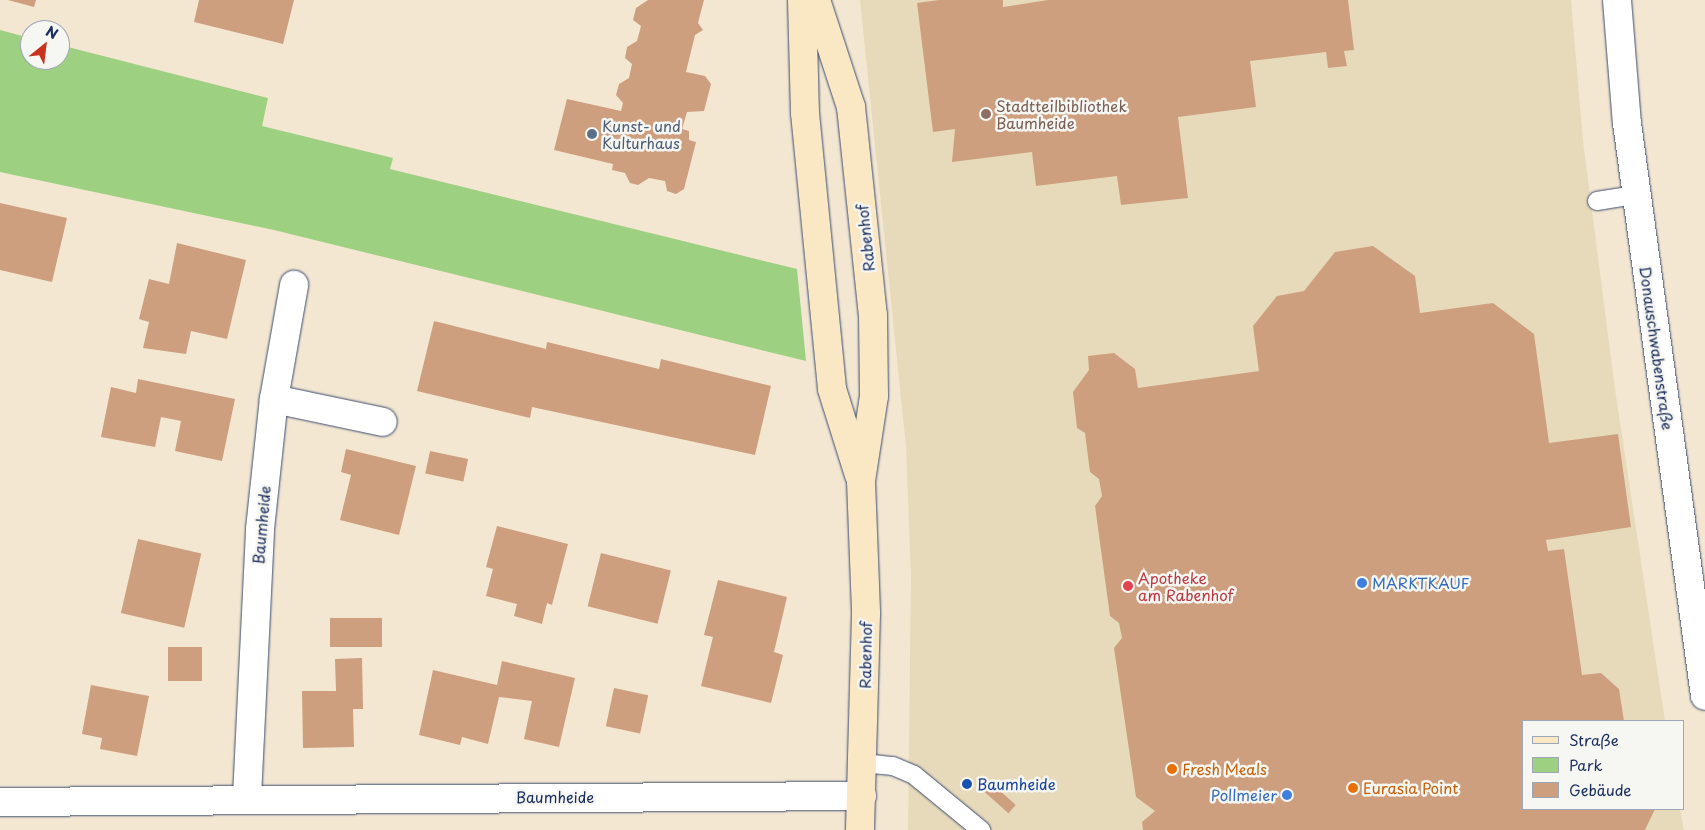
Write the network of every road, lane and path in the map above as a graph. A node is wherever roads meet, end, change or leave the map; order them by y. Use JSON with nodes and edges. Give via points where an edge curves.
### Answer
{"nodes":[{"id":1,"x":802,"y":0,"type":"edge"},
{"id":2,"x":816,"y":0,"type":"edge"},
{"id":3,"x":1617,"y":0,"type":"edge"},
{"id":4,"x":1636,"y":195,"type":"junction"},
{"id":5,"x":1597,"y":201,"type":"dead end"},
{"id":6,"x":294,"y":285,"type":"dead end"},
{"id":7,"x":274,"y":399,"type":"junction"},
{"id":8,"x":382,"y":422,"type":"dead end"},
{"id":9,"x":861,"y":481,"type":"junction"},
{"id":10,"x":1702,"y":668,"type":"edge"},
{"id":11,"x":1705,"y":696,"type":"edge"},
{"id":12,"x":863,"y":763,"type":"junction"},
{"id":13,"x":862,"y":796,"type":"junction"},
{"id":14,"x":247,"y":797,"type":"junction"},
{"id":15,"x":0,"y":802,"type":"edge"},
{"id":16,"x":860,"y":830,"type":"edge"},
{"id":17,"x":981,"y":830,"type":"edge"}],
"edges":[{"from":1,"to":9,"type":"street","name":"Rabenhof","via":[[805,113],[832,389]]},
{"from":2,"to":9,"type":"street","name":"Rabenhof","via":[[851,107],[873,315],[874,396]]},
{"from":3,"to":4,"type":"street","name":"Donauschwabenstraße"},
{"from":4,"to":5,"type":"lane"},
{"from":4,"to":10,"type":"street","name":"Donauschwabenstraße"},
{"from":6,"to":7,"type":"street","name":"Baumheide"},
{"from":7,"to":8,"type":"street"},
{"from":7,"to":14,"type":"street","name":"Baumheide","via":[[260,529]]},
{"from":9,"to":12,"type":"street","name":"Rabenhof","via":[[866,614]]},
{"from":10,"to":11,"type":"street","name":"Donauschwabenstraße"},
{"from":12,"to":13,"type":"street","name":"Rabenhof"},
{"from":12,"to":17,"type":"lane","via":[[893,766],[914,775]]},
{"from":13,"to":14,"type":"street","name":"Baumheide"},
{"from":13,"to":16,"type":"street","name":"Rabenhof"},
{"from":14,"to":15,"type":"street","name":"Baumheide"}]}
